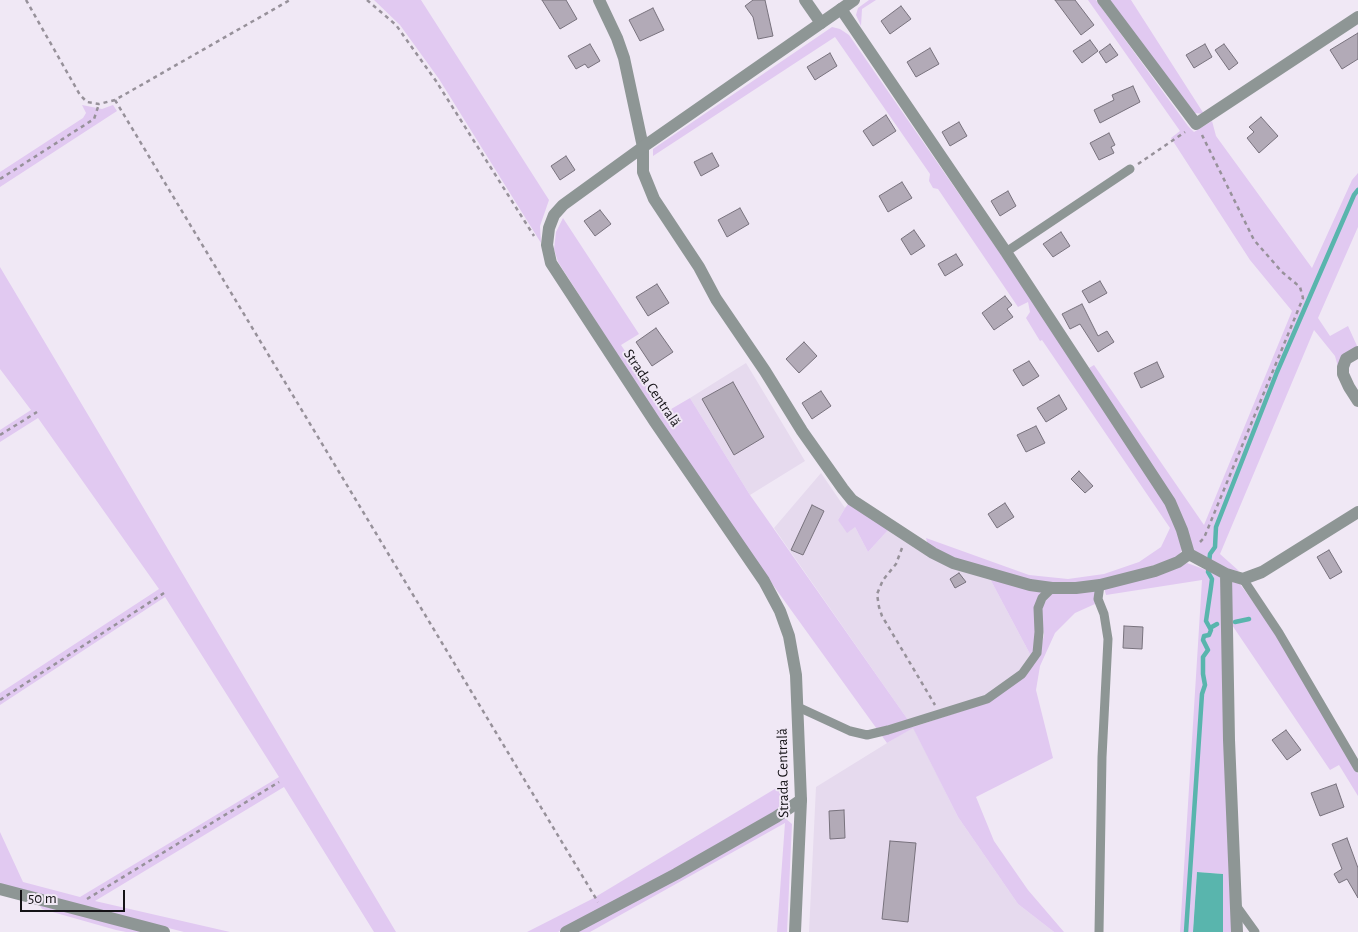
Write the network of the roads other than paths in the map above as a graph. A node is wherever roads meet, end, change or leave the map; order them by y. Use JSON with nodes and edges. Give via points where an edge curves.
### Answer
{"nodes":[{"id":1,"x":599,"y":0,"type":"edge"},
{"id":2,"x":805,"y":0,"type":"edge"},
{"id":3,"x":854,"y":0,"type":"edge"},
{"id":4,"x":1103,"y":0,"type":"edge"},
{"id":5,"x":841,"y":9,"type":"junction"},
{"id":6,"x":1358,"y":16,"type":"edge"},
{"id":7,"x":821,"y":23,"type":"junction"},
{"id":8,"x":643,"y":147,"type":"junction"},
{"id":9,"x":1130,"y":169,"type":"road end"},
{"id":10,"x":1006,"y":252,"type":"junction"},
{"id":11,"x":1358,"y":352,"type":"edge"},
{"id":12,"x":1358,"y":401,"type":"edge"},
{"id":13,"x":1358,"y":512,"type":"edge"},
{"id":14,"x":1194,"y":557,"type":"junction"},
{"id":15,"x":1222,"y":572,"type":"junction"},
{"id":16,"x":1243,"y":579,"type":"junction"},
{"id":17,"x":1100,"y":585,"type":"junction"},
{"id":18,"x":1052,"y":588,"type":"junction"},
{"id":19,"x":798,"y":707,"type":"junction"},
{"id":20,"x":1358,"y":768,"type":"edge"},
{"id":21,"x":801,"y":800,"type":"junction"},
{"id":22,"x":0,"y":889,"type":"edge"},
{"id":23,"x":1237,"y":907,"type":"junction"},
{"id":24,"x":164,"y":932,"type":"edge"},
{"id":25,"x":566,"y":932,"type":"edge"},
{"id":26,"x":795,"y":932,"type":"edge"},
{"id":27,"x":1098,"y":932,"type":"edge"},
{"id":28,"x":1237,"y":932,"type":"edge"},
{"id":29,"x":1255,"y":932,"type":"edge"}],
"edges":[{"from":1,"to":8,"type":"street","via":[[624,58]]},
{"from":2,"to":7,"type":"street"},
{"from":3,"to":5,"type":"street","name":"Strada Centrală"},
{"from":4,"to":6,"type":"street","via":[[1196,124]]},
{"from":5,"to":7,"type":"street","name":"Strada Centrală"},
{"from":5,"to":10,"type":"street"},
{"from":7,"to":8,"type":"street","name":"Strada Centrală"},
{"from":8,"to":18,"type":"street","via":[[643,172],[654,199],[802,431],[852,500],[953,563],[1030,586]]},
{"from":8,"to":19,"type":"street","name":"Strada Centrală","via":[[554,215],[547,245],[551,263],[764,581],[789,636]]},
{"from":9,"to":10,"type":"lane"},
{"from":10,"to":14,"type":"street","via":[[1170,502]]},
{"from":11,"to":12,"type":"street","via":[[1346,360],[1343,367],[1343,374]]},
{"from":13,"to":16,"type":"street","via":[[1262,572]]},
{"from":14,"to":15,"type":"street"},
{"from":14,"to":17,"type":"street"},
{"from":15,"to":16,"type":"street"},
{"from":15,"to":23,"type":"street"},
{"from":16,"to":20,"type":"lane","via":[[1279,633]]},
{"from":17,"to":18,"type":"street"},
{"from":17,"to":27,"type":"lane","via":[[1098,599],[1108,640]]},
{"from":18,"to":19,"type":"lane","via":[[1038,608],[1037,653],[1022,674],[986,699],[867,735],[850,731]]},
{"from":19,"to":21,"type":"street","name":"Strada Centrală"},
{"from":21,"to":25,"type":"street","via":[[685,870]]},
{"from":21,"to":26,"type":"street","name":"Strada Centrală"},
{"from":22,"to":24,"type":"street"},
{"from":23,"to":28,"type":"street"},
{"from":23,"to":29,"type":"lane"}]}
